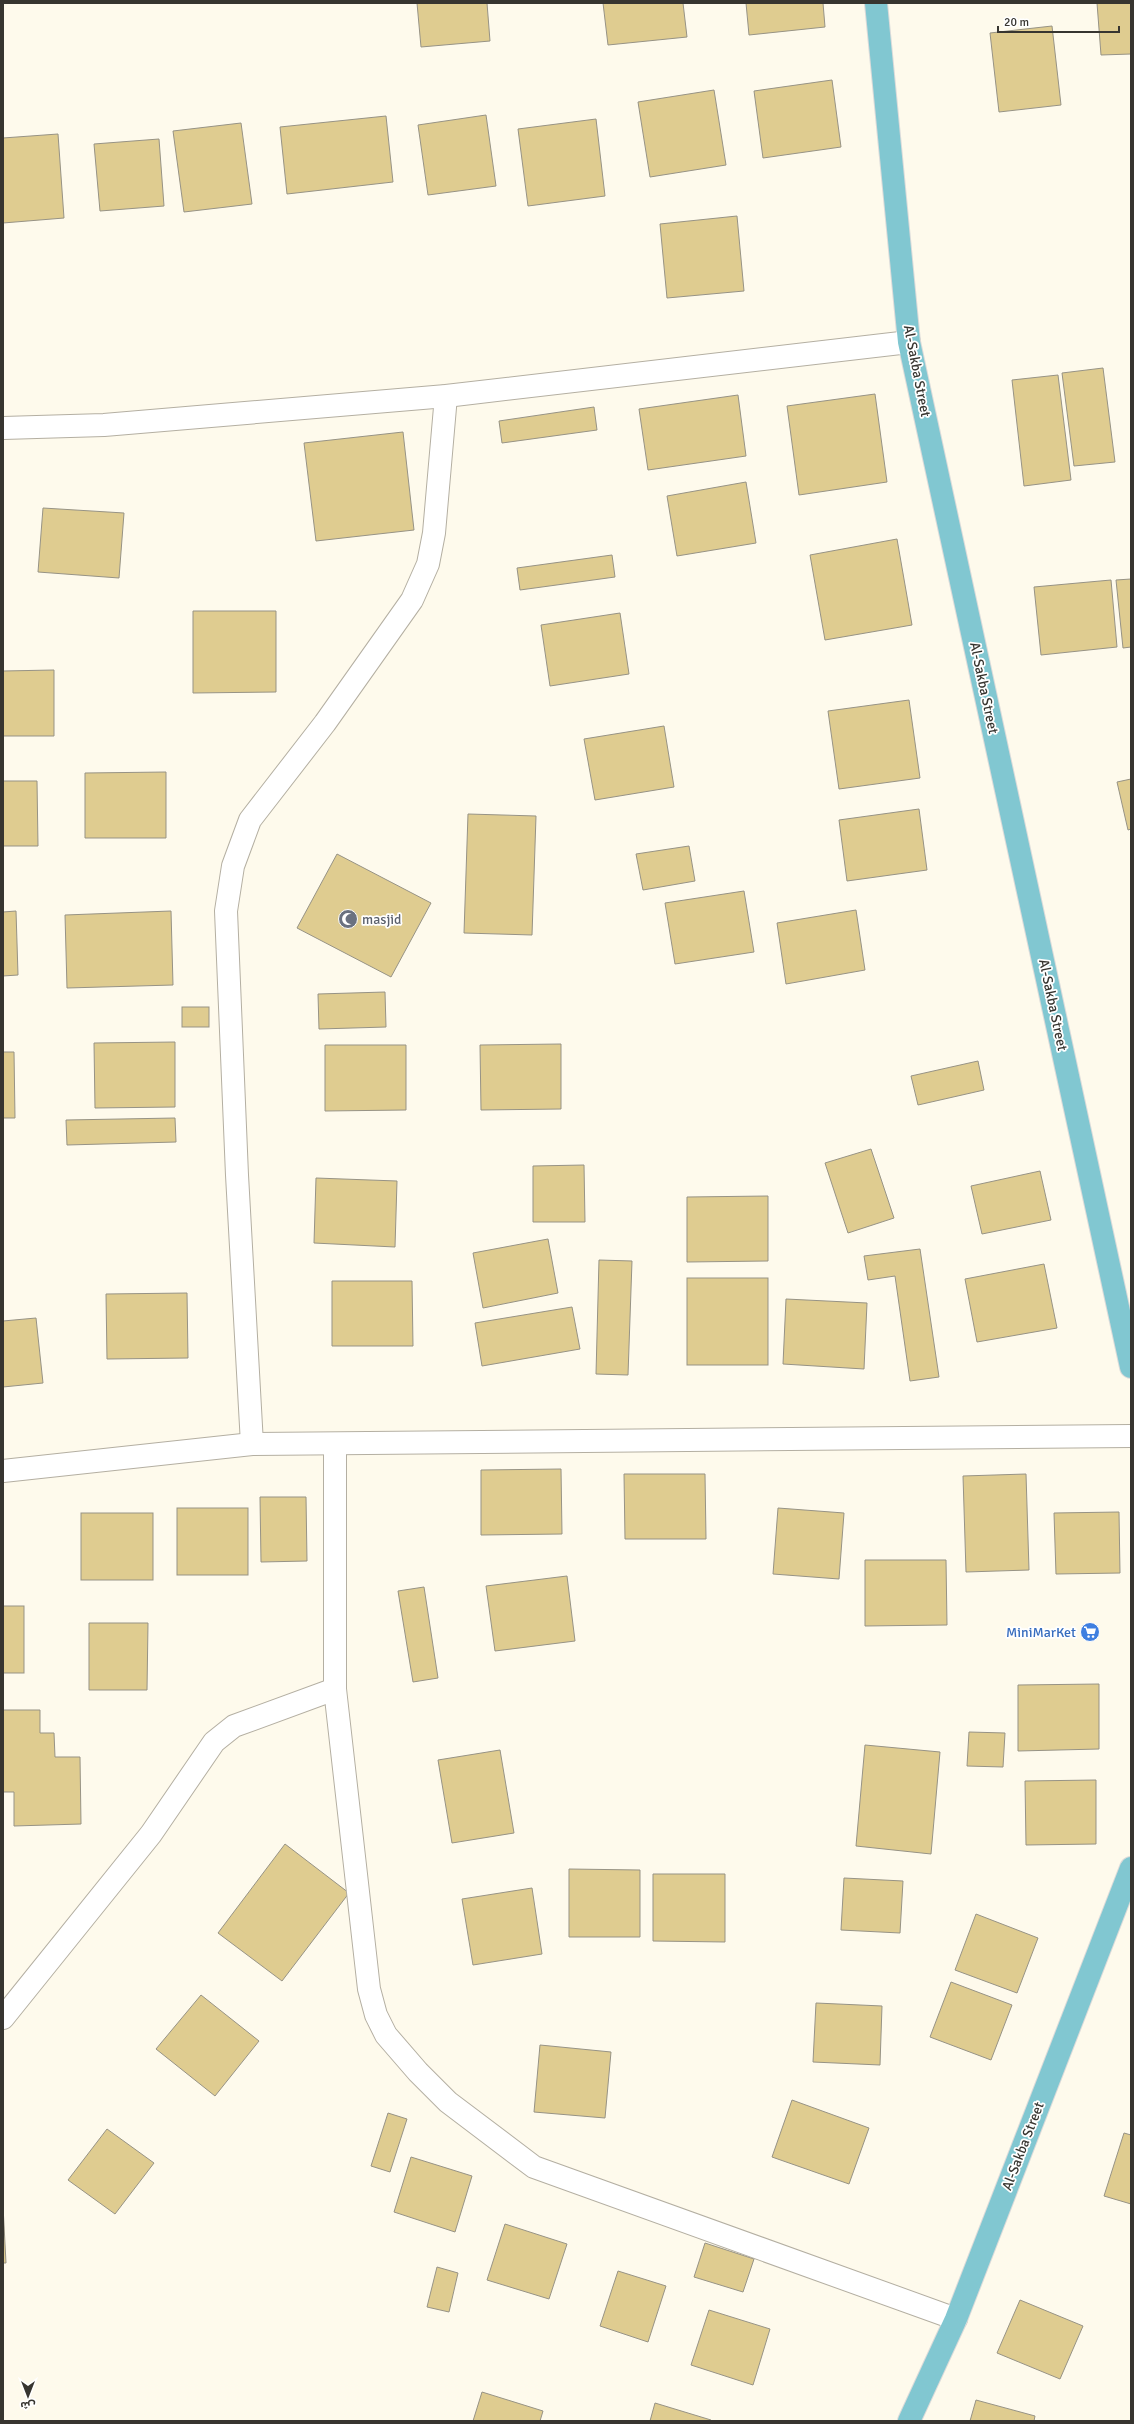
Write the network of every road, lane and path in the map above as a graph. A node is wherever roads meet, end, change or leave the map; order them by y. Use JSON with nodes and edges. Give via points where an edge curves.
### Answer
{"nodes":[{"id":1,"x":876,"y":3,"type":"edge"},
{"id":2,"x":909,"y":342,"type":"junction"},
{"id":3,"x":446,"y":396,"type":"junction"},
{"id":4,"x":3,"y":428,"type":"edge"},
{"id":5,"x":1131,"y":1367,"type":"edge"},
{"id":6,"x":1131,"y":1436,"type":"edge"},
{"id":7,"x":252,"y":1444,"type":"junction"},
{"id":8,"x":335,"y":1444,"type":"junction"},
{"id":9,"x":3,"y":1471,"type":"edge"},
{"id":10,"x":335,"y":1689,"type":"junction"},
{"id":11,"x":1131,"y":1868,"type":"edge"},
{"id":12,"x":3,"y":2018,"type":"edge"},
{"id":13,"x":956,"y":2319,"type":"junction"},
{"id":14,"x":909,"y":2421,"type":"edge"}],
"edges":[{"from":1,"to":2,"type":"main road","name":"Al-Sakba Street"},
{"from":2,"to":3,"type":"street"},
{"from":2,"to":5,"type":"main road","name":"Al-Sakba Street"},
{"from":3,"to":4,"type":"street","via":[[104,425]]},
{"from":3,"to":7,"type":"street","via":[[434,533],[428,564],[412,600],[325,723],[250,820],[233,866],[226,911]]},
{"from":6,"to":8,"type":"street"},
{"from":7,"to":8,"type":"street"},
{"from":7,"to":9,"type":"street"},
{"from":8,"to":10,"type":"street"},
{"from":10,"to":12,"type":"street","via":[[234,1726],[214,1742],[151,1834]]},
{"from":10,"to":13,"type":"street","via":[[370,1989],[376,2015],[386,2035],[423,2077],[448,2102],[534,2167]]},
{"from":11,"to":13,"type":"main road","name":"Al-Sakba Street"},
{"from":13,"to":14,"type":"main road","name":"Al-Sakba Street"}]}
